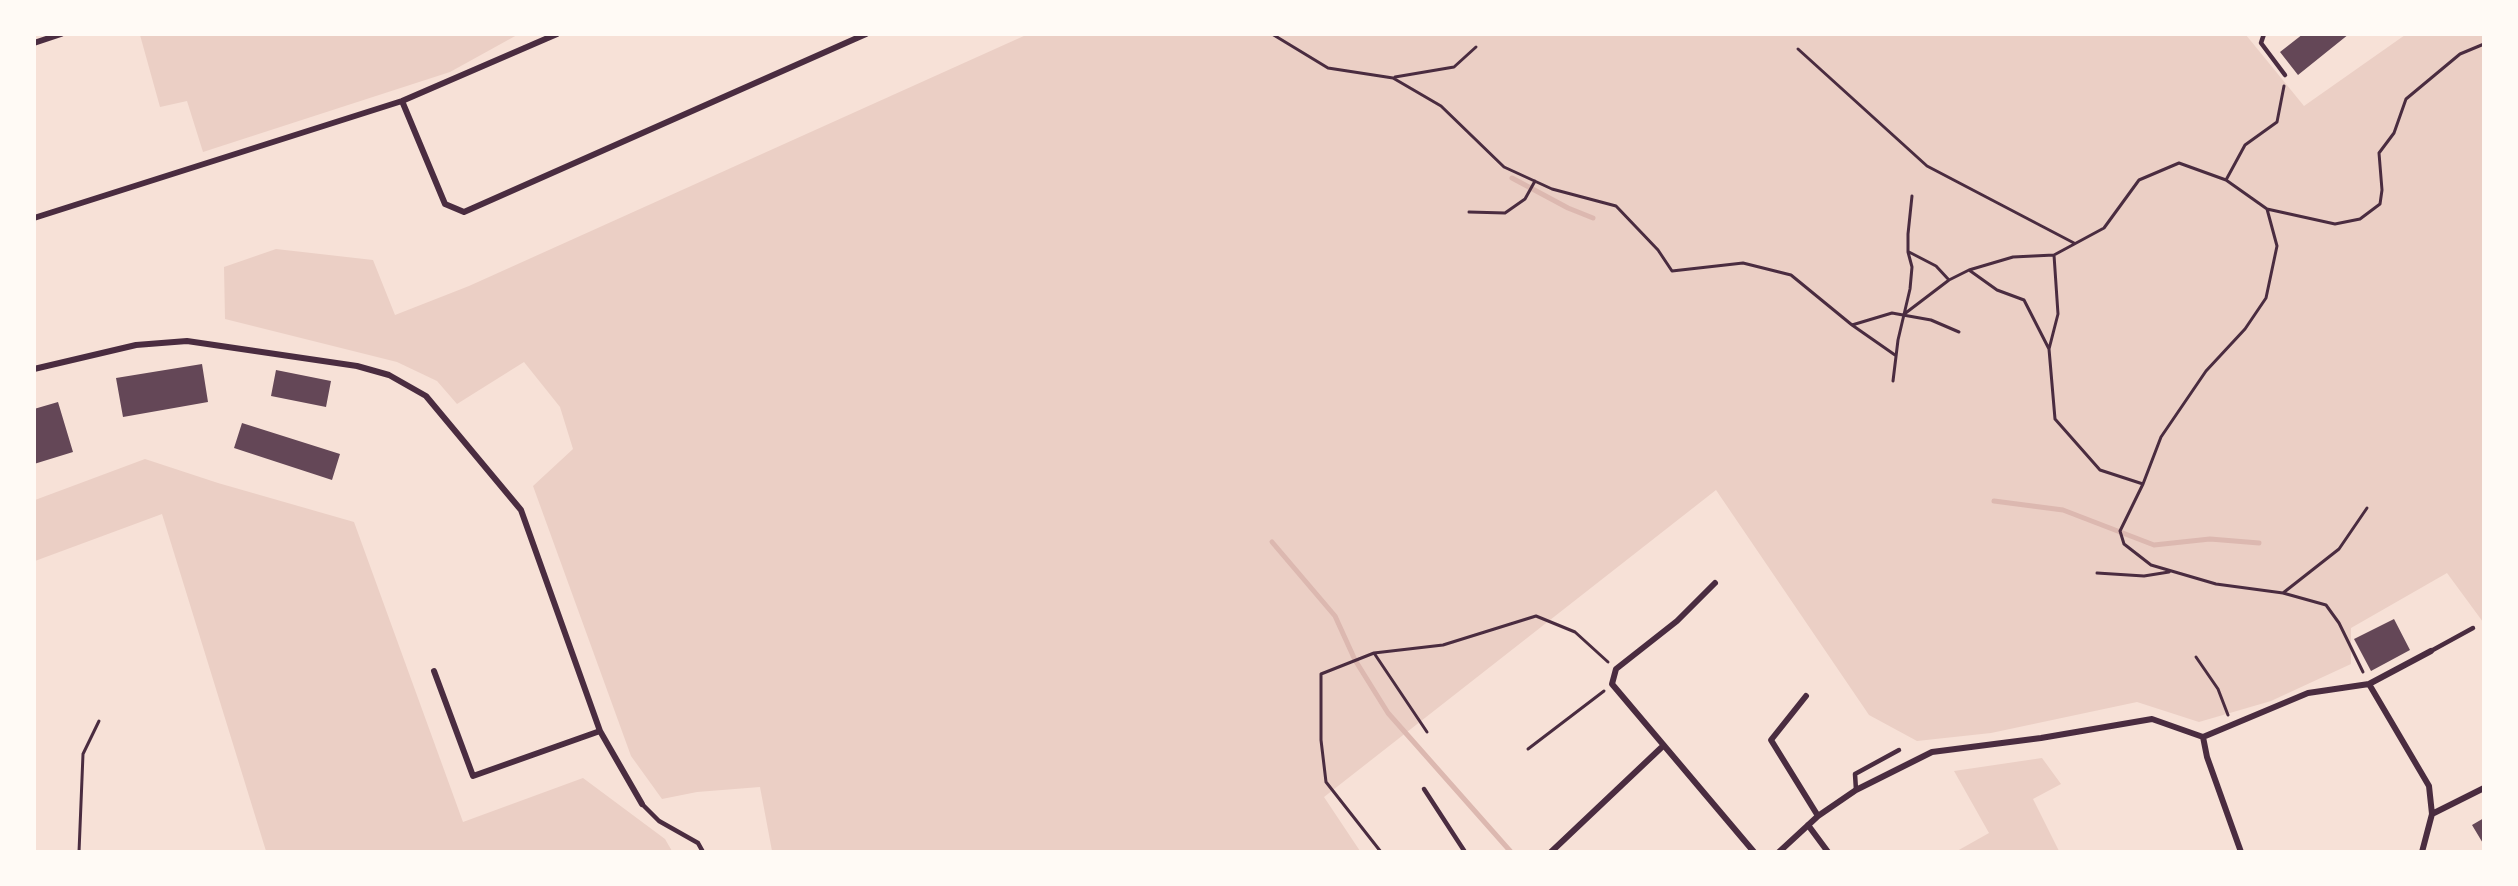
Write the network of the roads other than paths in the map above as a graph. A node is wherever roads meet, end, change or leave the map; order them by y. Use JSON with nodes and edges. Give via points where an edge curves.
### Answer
{"nodes":[{"id":1,"x":61,"y":34,"type":"edge"},
{"id":2,"x":557,"y":34,"type":"edge"},
{"id":3,"x":866,"y":34,"type":"edge"},
{"id":4,"x":2264,"y":34,"type":"edge"},
{"id":5,"x":545,"y":37,"type":"edge"},
{"id":6,"x":34,"y":43,"type":"edge"},
{"id":7,"x":2285,"y":75,"type":"road end"},
{"id":8,"x":402,"y":101,"type":"junction"},
{"id":9,"x":34,"y":218,"type":"edge"},
{"id":10,"x":34,"y":369,"type":"edge"},
{"id":11,"x":1715,"y":583,"type":"dead end"},
{"id":12,"x":2473,"y":628,"type":"dead end"},
{"id":13,"x":2431,"y":651,"type":"joint"},
{"id":14,"x":434,"y":671,"type":"dead end"},
{"id":15,"x":2369,"y":684,"type":"junction"},
{"id":16,"x":1806,"y":696,"type":"dead end"},
{"id":17,"x":600,"y":731,"type":"junction"},
{"id":18,"x":2203,"y":737,"type":"junction"},
{"id":19,"x":1663,"y":746,"type":"junction"},
{"id":20,"x":1899,"y":750,"type":"dead end"},
{"id":21,"x":2484,"y":788,"type":"edge"},
{"id":22,"x":1424,"y":789,"type":"dead end"},
{"id":23,"x":1856,"y":790,"type":"junction"},
{"id":24,"x":642,"y":804,"type":"joint"},
{"id":25,"x":2432,"y":814,"type":"junction"},
{"id":26,"x":1818,"y":816,"type":"junction"},
{"id":27,"x":1808,"y":825,"type":"junction"},
{"id":28,"x":703,"y":852,"type":"edge"},
{"id":29,"x":1465,"y":852,"type":"edge"},
{"id":30,"x":1551,"y":852,"type":"edge"},
{"id":31,"x":1754,"y":852,"type":"edge"},
{"id":32,"x":1779,"y":852,"type":"edge"},
{"id":33,"x":1828,"y":852,"type":"edge"},
{"id":34,"x":2241,"y":852,"type":"edge"},
{"id":35,"x":2422,"y":852,"type":"edge"}],
"edges":[{"from":1,"to":6,"type":"street"},
{"from":2,"to":5,"type":"street"},
{"from":3,"to":8,"type":"street","via":[[464,212],[445,204]]},
{"from":4,"to":7,"type":"lane","via":[[2261,43]]},
{"from":5,"to":8,"type":"street"},
{"from":8,"to":9,"type":"street"},
{"from":10,"to":17,"type":"street","via":[[136,345],[187,340],[357,366],[389,375],[426,396],[521,510]]},
{"from":11,"to":19,"type":"street","via":[[1677,621],[1616,669],[1612,684]]},
{"from":12,"to":13,"type":"lane"},
{"from":13,"to":15,"type":"street"},
{"from":14,"to":17,"type":"street","via":[[473,776]]},
{"from":15,"to":18,"type":"street","via":[[2308,693]]},
{"from":15,"to":25,"type":"street","via":[[2429,786]]},
{"from":16,"to":26,"type":"street","via":[[1771,740]]},
{"from":17,"to":24,"type":"street"},
{"from":18,"to":23,"type":"street","via":[[2152,719],[1932,752]]},
{"from":18,"to":34,"type":"street"},
{"from":19,"to":30,"type":"street"},
{"from":19,"to":31,"type":"street"},
{"from":20,"to":23,"type":"lane","via":[[1855,774]]},
{"from":21,"to":25,"type":"street"},
{"from":22,"to":29,"type":"lane"},
{"from":23,"to":26,"type":"street"},
{"from":24,"to":28,"type":"lane","via":[[659,821],[698,843]]},
{"from":25,"to":35,"type":"street"},
{"from":26,"to":27,"type":"street"},
{"from":27,"to":32,"type":"street"},
{"from":27,"to":33,"type":"street"}]}
